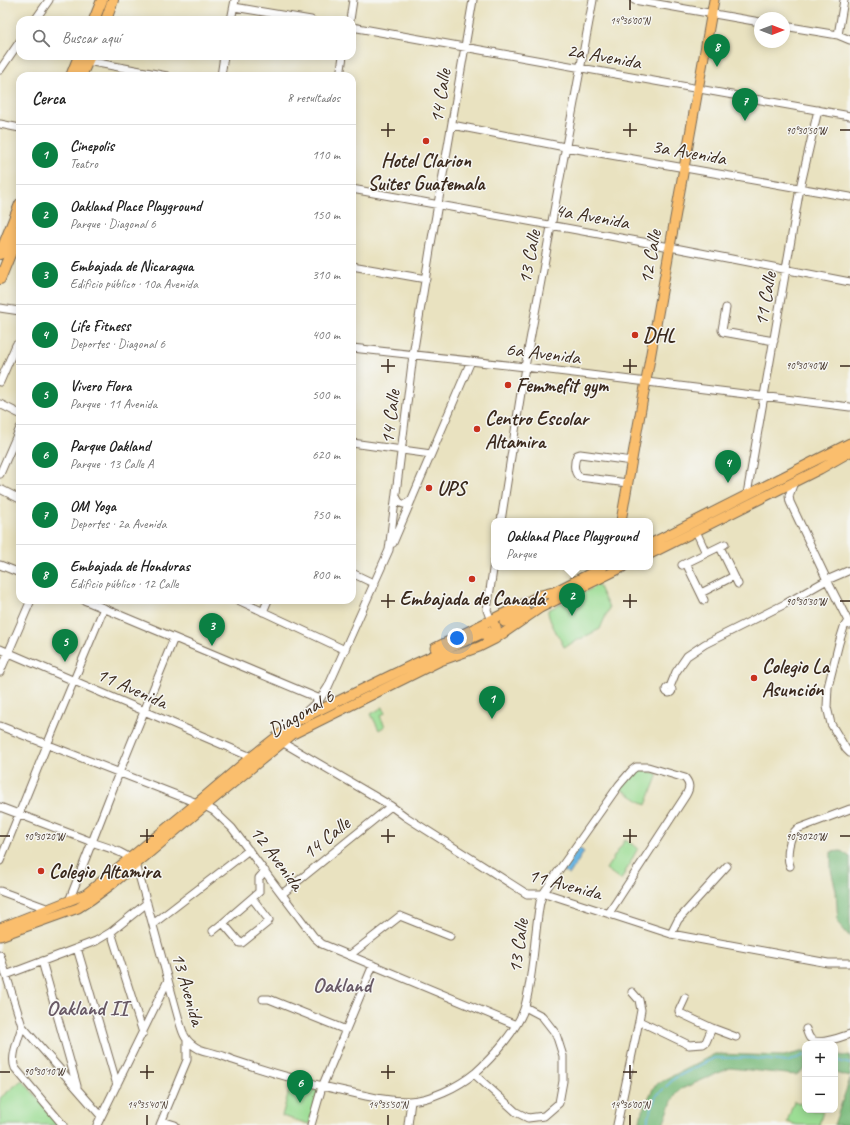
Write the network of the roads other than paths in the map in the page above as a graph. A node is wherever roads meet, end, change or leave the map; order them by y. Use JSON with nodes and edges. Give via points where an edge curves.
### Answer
{"nodes":[{"id":1,"x":49,"y":0,"type":"edge"},
{"id":2,"x":102,"y":0,"type":"edge"},
{"id":3,"x":114,"y":0,"type":"edge"},
{"id":4,"x":353,"y":0,"type":"edge"},
{"id":5,"x":473,"y":0,"type":"edge"},
{"id":6,"x":592,"y":0,"type":"edge"},
{"id":7,"x":634,"y":0,"type":"edge"},
{"id":8,"x":714,"y":0,"type":"edge"},
{"id":9,"x":844,"y":0,"type":"edge"},
{"id":10,"x":234,"y":4,"type":"edge"},
{"id":11,"x":712,"y":13,"type":"junction"},
{"id":12,"x":38,"y":16,"type":"edge"},
{"id":13,"x":96,"y":16,"type":"edge"},
{"id":14,"x":108,"y":16,"type":"edge"},
{"id":15,"x":232,"y":16,"type":"edge"},
{"id":16,"x":292,"y":16,"type":"edge"},
{"id":17,"x":351,"y":16,"type":"edge"},
{"id":18,"x":754,"y":21,"type":"edge"},
{"id":19,"x":790,"y":27,"type":"edge"},
{"id":20,"x":356,"y":28,"type":"edge"},
{"id":21,"x":838,"y":36,"type":"junction"},
{"id":22,"x":850,"y":40,"type":"edge"},
{"id":23,"x":16,"y":48,"type":"edge"},
{"id":24,"x":465,"y":48,"type":"junction"},
{"id":25,"x":84,"y":60,"type":"edge"},
{"id":26,"x":85,"y":60,"type":"edge"},
{"id":27,"x":95,"y":60,"type":"edge"},
{"id":28,"x":223,"y":60,"type":"edge"},
{"id":29,"x":342,"y":60,"type":"edge"},
{"id":30,"x":580,"y":68,"type":"junction"},
{"id":31,"x":0,"y":70,"type":"edge"},
{"id":32,"x":74,"y":72,"type":"edge"},
{"id":33,"x":82,"y":72,"type":"edge"},
{"id":34,"x":148,"y":72,"type":"edge"},
{"id":35,"x":222,"y":72,"type":"edge"},
{"id":36,"x":341,"y":72,"type":"edge"},
{"id":37,"x":698,"y":90,"type":"junction"},
{"id":38,"x":818,"y":110,"type":"junction"},
{"id":39,"x":850,"y":116,"type":"edge"},
{"id":40,"x":0,"y":124,"type":"edge"},
{"id":41,"x":452,"y":125,"type":"junction"},
{"id":42,"x":16,"y":127,"type":"edge"},
{"id":43,"x":565,"y":147,"type":"junction"},
{"id":44,"x":684,"y":168,"type":"junction"},
{"id":45,"x":800,"y":188,"type":"junction"},
{"id":46,"x":356,"y":189,"type":"edge"},
{"id":47,"x":850,"y":197,"type":"edge"},
{"id":48,"x":438,"y":204,"type":"junction"},
{"id":49,"x":16,"y":214,"type":"edge"},
{"id":50,"x":551,"y":225,"type":"junction"},
{"id":51,"x":16,"y":240,"type":"edge"},
{"id":52,"x":670,"y":247,"type":"junction"},
{"id":53,"x":0,"y":254,"type":"edge"},
{"id":54,"x":356,"y":267,"type":"edge"},
{"id":55,"x":786,"y":270,"type":"junction"},
{"id":56,"x":0,"y":279,"type":"edge"},
{"id":57,"x":426,"y":279,"type":"junction"},
{"id":58,"x":850,"y":282,"type":"edge"},
{"id":59,"x":0,"y":308,"type":"edge"},
{"id":60,"x":726,"y":308,"type":"dead end"},
{"id":61,"x":16,"y":310,"type":"edge"},
{"id":62,"x":774,"y":341,"type":"junction"},
{"id":63,"x":16,"y":345,"type":"dead end"},
{"id":64,"x":356,"y":348,"type":"edge"},
{"id":65,"x":413,"y":355,"type":"junction"},
{"id":66,"x":471,"y":361,"type":"junction"},
{"id":67,"x":525,"y":367,"type":"junction"},
{"id":68,"x":0,"y":382,"type":"edge"},
{"id":69,"x":646,"y":382,"type":"junction"},
{"id":70,"x":764,"y":396,"type":"junction"},
{"id":71,"x":0,"y":404,"type":"edge"},
{"id":72,"x":850,"y":407,"type":"edge"},
{"id":73,"x":16,"y":412,"type":"edge"},
{"id":74,"x":16,"y":437,"type":"edge"},
{"id":75,"x":850,"y":443,"type":"edge"},
{"id":76,"x":356,"y":444,"type":"edge"},
{"id":77,"x":402,"y":450,"type":"junction"},
{"id":78,"x":850,"y":452,"type":"edge"},
{"id":79,"x":431,"y":454,"type":"junction"},
{"id":80,"x":850,"y":459,"type":"edge"},
{"id":81,"x":632,"y":461,"type":"junction"},
{"id":82,"x":820,"y":469,"type":"junction"},
{"id":83,"x":0,"y":474,"type":"edge"},
{"id":84,"x":628,"y":482,"type":"junction"},
{"id":85,"x":794,"y":482,"type":"junction"},
{"id":86,"x":0,"y":489,"type":"edge"},
{"id":87,"x":747,"y":494,"type":"junction"},
{"id":88,"x":396,"y":496,"type":"junction"},
{"id":89,"x":16,"y":497,"type":"edge"},
{"id":90,"x":412,"y":499,"type":"junction"},
{"id":91,"x":501,"y":518,"type":"edge"},
{"id":92,"x":622,"y":518,"type":"edge"},
{"id":93,"x":396,"y":528,"type":"junction"},
{"id":94,"x":696,"y":531,"type":"junction"},
{"id":95,"x":653,"y":542,"type":"edge"},
{"id":96,"x":653,"y":552,"type":"edge"},
{"id":97,"x":706,"y":553,"type":"junction"},
{"id":98,"x":0,"y":565,"type":"edge"},
{"id":99,"x":493,"y":570,"type":"edge"},
{"id":100,"x":597,"y":570,"type":"edge"},
{"id":101,"x":617,"y":570,"type":"edge"},
{"id":102,"x":850,"y":570,"type":"edge"},
{"id":103,"x":16,"y":571,"type":"edge"},
{"id":104,"x":356,"y":575,"type":"edge"},
{"id":105,"x":734,"y":576,"type":"junction"},
{"id":106,"x":827,"y":580,"type":"junction"},
{"id":107,"x":375,"y":584,"type":"junction"},
{"id":108,"x":738,"y":584,"type":"dead end"},
{"id":109,"x":29,"y":604,"type":"edge"},
{"id":110,"x":94,"y":604,"type":"edge"},
{"id":111,"x":246,"y":604,"type":"edge"},
{"id":112,"x":266,"y":604,"type":"edge"},
{"id":113,"x":104,"y":608,"type":"junction"},
{"id":114,"x":263,"y":612,"type":"junction"},
{"id":115,"x":498,"y":620,"type":"junction"},
{"id":116,"x":849,"y":623,"type":"edge"},
{"id":117,"x":488,"y":631,"type":"dead end"},
{"id":118,"x":174,"y":638,"type":"junction"},
{"id":119,"x":0,"y":649,"type":"edge"},
{"id":120,"x":345,"y":650,"type":"junction"},
{"id":121,"x":9,"y":653,"type":"junction"},
{"id":122,"x":449,"y":657,"type":"junction"},
{"id":123,"x":414,"y":664,"type":"junction"},
{"id":124,"x":0,"y":672,"type":"edge"},
{"id":125,"x":74,"y":681,"type":"junction"},
{"id":126,"x":670,"y":686,"type":"dead end"},
{"id":127,"x":320,"y":699,"type":"junction"},
{"id":128,"x":145,"y":712,"type":"junction"},
{"id":129,"x":297,"y":721,"type":"junction"},
{"id":130,"x":0,"y":726,"type":"edge"},
{"id":131,"x":282,"y":742,"type":"junction"},
{"id":132,"x":47,"y":745,"type":"junction"},
{"id":133,"x":850,"y":753,"type":"edge"},
{"id":134,"x":251,"y":757,"type":"junction"},
{"id":135,"x":119,"y":773,"type":"junction"},
{"id":136,"x":201,"y":805,"type":"junction"},
{"id":137,"x":391,"y":806,"type":"junction"},
{"id":138,"x":0,"y":807,"type":"edge"},
{"id":139,"x":850,"y":809,"type":"edge"},
{"id":140,"x":19,"y":814,"type":"junction"},
{"id":141,"x":93,"y":843,"type":"junction"},
{"id":142,"x":249,"y":850,"type":"junction"},
{"id":143,"x":133,"y":861,"type":"junction"},
{"id":144,"x":0,"y":862,"type":"edge"},
{"id":145,"x":727,"y":866,"type":"dead end"},
{"id":146,"x":790,"y":866,"type":"dead end"},
{"id":147,"x":265,"y":872,"type":"junction"},
{"id":148,"x":0,"y":891,"type":"edge"},
{"id":149,"x":282,"y":894,"type":"junction"},
{"id":150,"x":543,"y":894,"type":"junction"},
{"id":151,"x":252,"y":898,"type":"junction"},
{"id":152,"x":69,"y":901,"type":"junction"},
{"id":153,"x":147,"y":903,"type":"junction"},
{"id":154,"x":49,"y":909,"type":"junction"},
{"id":155,"x":609,"y":913,"type":"junction"},
{"id":156,"x":223,"y":923,"type":"junction"},
{"id":157,"x":153,"y":924,"type":"junction"},
{"id":158,"x":0,"y":928,"type":"edge"},
{"id":159,"x":213,"y":931,"type":"dead end"},
{"id":160,"x":111,"y":932,"type":"junction"},
{"id":161,"x":671,"y":934,"type":"junction"},
{"id":162,"x":0,"y":936,"type":"edge"},
{"id":163,"x":450,"y":936,"type":"dead end"},
{"id":164,"x":77,"y":948,"type":"junction"},
{"id":165,"x":0,"y":955,"type":"edge"},
{"id":166,"x":350,"y":955,"type":"junction"},
{"id":167,"x":42,"y":961,"type":"junction"},
{"id":168,"x":850,"y":963,"type":"edge"},
{"id":169,"x":373,"y":965,"type":"junction"},
{"id":170,"x":6,"y":975,"type":"junction"},
{"id":171,"x":168,"y":980,"type":"junction"},
{"id":172,"x":632,"y":992,"type":"dead end"},
{"id":173,"x":685,"y":998,"type":"dead end"},
{"id":174,"x":263,"y":999,"type":"dead end"},
{"id":175,"x":525,"y":1007,"type":"junction"},
{"id":176,"x":640,"y":1022,"type":"junction"},
{"id":177,"x":516,"y":1025,"type":"junction"},
{"id":178,"x":22,"y":1026,"type":"junction"},
{"id":179,"x":712,"y":1028,"type":"junction"},
{"id":180,"x":806,"y":1029,"type":"dead end"},
{"id":181,"x":346,"y":1030,"type":"junction"},
{"id":182,"x":143,"y":1033,"type":"junction"},
{"id":183,"x":850,"y":1034,"type":"edge"},
{"id":184,"x":736,"y":1037,"type":"dead end"},
{"id":185,"x":187,"y":1041,"type":"junction"},
{"id":186,"x":199,"y":1049,"type":"junction"},
{"id":187,"x":187,"y":1060,"type":"junction"},
{"id":188,"x":474,"y":1074,"type":"junction"},
{"id":189,"x":117,"y":1085,"type":"junction"},
{"id":190,"x":322,"y":1086,"type":"junction"},
{"id":191,"x":78,"y":1089,"type":"junction"},
{"id":192,"x":411,"y":1101,"type":"junction"},
{"id":193,"x":101,"y":1116,"type":"junction"},
{"id":194,"x":161,"y":1123,"type":"edge"},
{"id":195,"x":64,"y":1125,"type":"edge"},
{"id":196,"x":97,"y":1125,"type":"edge"},
{"id":197,"x":175,"y":1125,"type":"edge"},
{"id":198,"x":311,"y":1125,"type":"edge"},
{"id":199,"x":408,"y":1125,"type":"edge"},
{"id":200,"x":617,"y":1125,"type":"edge"}],
"edges":[{"from":1,"to":12,"type":"street"},
{"from":2,"to":13,"type":"highway"},
{"from":3,"to":14,"type":"highway"},
{"from":4,"to":17,"type":"street"},
{"from":5,"to":24,"type":"street","name":"14 Calle"},
{"from":6,"to":30,"type":"street","name":"13 Calle"},
{"from":7,"to":11,"type":"street"},
{"from":8,"to":11,"type":"main road","name":"12 Calle"},
{"from":9,"to":21,"type":"street"},
{"from":10,"to":15,"type":"street"},
{"from":10,"to":16,"type":"street"},
{"from":11,"to":18,"type":"street"},
{"from":11,"to":37,"type":"main road","name":"12 Calle"},
{"from":19,"to":21,"type":"street"},
{"from":20,"to":24,"type":"street","name":"2a Avenida"},
{"from":21,"to":22,"type":"street"},
{"from":23,"to":31,"type":"street"},
{"from":24,"to":30,"type":"street","name":"2a Avenida"},
{"from":24,"to":41,"type":"street","name":"14 Calle"},
{"from":25,"to":32,"type":"highway"},
{"from":26,"to":33,"type":"highway"},
{"from":27,"to":34,"type":"street"},
{"from":28,"to":35,"type":"street"},
{"from":29,"to":36,"type":"street"},
{"from":30,"to":37,"type":"street","name":"2a Avenida"},
{"from":30,"to":43,"type":"street","name":"13 Calle"},
{"from":37,"to":38,"type":"street","name":"2a Avenida"},
{"from":37,"to":44,"type":"main road","name":"12 Calle"},
{"from":38,"to":39,"type":"street","name":"2a Avenida"},
{"from":38,"to":45,"type":"street","name":"11 Calle"},
{"from":40,"to":42,"type":"street"},
{"from":41,"to":43,"type":"street","name":"3a Avenida"},
{"from":41,"to":48,"type":"street","name":"14 Calle"},
{"from":43,"to":44,"type":"street","name":"3a Avenida"},
{"from":43,"to":50,"type":"street","name":"13 Calle"},
{"from":44,"to":45,"type":"street","name":"3a Avenida"},
{"from":44,"to":52,"type":"main road","name":"12 Calle"},
{"from":45,"to":47,"type":"street","name":"3a Avenida"},
{"from":45,"to":55,"type":"street","name":"11 Calle"},
{"from":46,"to":48,"type":"street","name":"4a Avenida"},
{"from":48,"to":50,"type":"street","name":"4a Avenida"},
{"from":48,"to":57,"type":"street","name":"14 Calle"},
{"from":49,"to":53,"type":"highway"},
{"from":50,"to":52,"type":"street","name":"4a Avenida"},
{"from":50,"to":67,"type":"street","name":"13 Calle"},
{"from":51,"to":56,"type":"highway"},
{"from":52,"to":55,"type":"street","name":"4a Avenida"},
{"from":52,"to":69,"type":"main road","name":"12 Calle"},
{"from":54,"to":57,"type":"street"},
{"from":55,"to":58,"type":"street","name":"4a Avenida"},
{"from":55,"to":62,"type":"street","name":"11 Calle"},
{"from":57,"to":65,"type":"street","name":"14 Calle"},
{"from":59,"to":61,"type":"street"},
{"from":60,"to":62,"type":"street","via":[[723,332]]},
{"from":62,"to":70,"type":"street","name":"11 Calle"},
{"from":63,"to":68,"type":"street"},
{"from":64,"to":65,"type":"street","name":"6a Avenida"},
{"from":65,"to":66,"type":"street","name":"6a Avenida"},
{"from":65,"to":77,"type":"street","name":"14 Calle"},
{"from":66,"to":67,"type":"street","name":"6a Avenida"},
{"from":66,"to":79,"type":"street"},
{"from":67,"to":69,"type":"street","name":"6a Avenida"},
{"from":67,"to":91,"type":"street","name":"13 Calle"},
{"from":69,"to":70,"type":"street","name":"6a Avenida"},
{"from":69,"to":81,"type":"main road","name":"12 Calle"},
{"from":70,"to":72,"type":"street","name":"6a Avenida"},
{"from":70,"to":87,"type":"street","name":"11 Calle"},
{"from":71,"to":73,"type":"street"},
{"from":74,"to":83,"type":"street"},
{"from":75,"to":87,"type":"main road"},
{"from":76,"to":77,"type":"street"},
{"from":77,"to":79,"type":"street"},
{"from":77,"to":88,"type":"street","name":"14 Calle"},
{"from":78,"to":82,"type":"main road"},
{"from":79,"to":90,"type":"street"},
{"from":80,"to":82,"type":"main road","via":[[832,468]]},
{"from":81,"to":84,"type":"main road","name":"12 Calle"},
{"from":81,"to":84,"type":"street","via":[[580,454],[575,459],[575,470],[579,477]]},
{"from":82,"to":85,"type":"main road"},
{"from":84,"to":92,"type":"main road","name":"12 Calle"},
{"from":85,"to":94,"type":"main road"},
{"from":85,"to":106,"type":"street","via":[[789,496],[790,502]]},
{"from":86,"to":89,"type":"street"},
{"from":87,"to":95,"type":"main road"},
{"from":88,"to":90,"type":"street","via":[[403,504]]},
{"from":88,"to":93,"type":"street","name":"14 Calle"},
{"from":90,"to":93,"type":"street"},
{"from":93,"to":107,"type":"street"},
{"from":94,"to":96,"type":"main road"},
{"from":94,"to":97,"type":"street"},
{"from":97,"to":105,"type":"street","via":[[722,545]]},
{"from":97,"to":105,"type":"street","via":[[684,564],[702,596]]},
{"from":98,"to":103,"type":"street"},
{"from":99,"to":115,"type":"street","via":[[487,610]]},
{"from":100,"to":115,"type":"main road","name":"Diagonal 6","via":[[553,592],[541,595]]},
{"from":101,"to":122,"type":"main road","name":"Diagonal 6","via":[[541,608],[495,639]]},
{"from":102,"to":106,"type":"street"},
{"from":104,"to":107,"type":"street"},
{"from":105,"to":108,"type":"street"},
{"from":106,"to":116,"type":"street"},
{"from":106,"to":126,"type":"street","via":[[687,656]]},
{"from":107,"to":120,"type":"street"},
{"from":109,"to":121,"type":"street"},
{"from":110,"to":113,"type":"street"},
{"from":111,"to":114,"type":"street"},
{"from":112,"to":114,"type":"street"},
{"from":113,"to":118,"type":"street"},
{"from":113,"to":125,"type":"street"},
{"from":114,"to":120,"type":"street"},
{"from":115,"to":122,"type":"main road","via":[[494,634],[452,653]]},
{"from":115,"to":123,"type":"main road","name":"Diagonal 6","via":[[418,657]]},
{"from":116,"to":133,"type":"street","via":[[844,627],[839,643],[828,687],[827,707],[831,724]]},
{"from":117,"to":123,"type":"main road","name":"Diagonal 6"},
{"from":118,"to":127,"type":"street"},
{"from":118,"to":128,"type":"street"},
{"from":119,"to":121,"type":"street","name":"11 Avenida"},
{"from":120,"to":127,"type":"street","via":[[328,688]]},
{"from":121,"to":124,"type":"street"},
{"from":121,"to":125,"type":"street","name":"11 Avenida"},
{"from":122,"to":131,"type":"main road","name":"Diagonal 6","via":[[333,713]]},
{"from":123,"to":129,"type":"main road","name":"Diagonal 6"},
{"from":125,"to":128,"type":"street","name":"11 Avenida"},
{"from":125,"to":132,"type":"street"},
{"from":127,"to":129,"type":"street"},
{"from":128,"to":134,"type":"street","name":"11 Avenida"},
{"from":128,"to":135,"type":"street"},
{"from":129,"to":134,"type":"main road","name":"Diagonal 6"},
{"from":130,"to":132,"type":"street","name":"12 Avenida"},
{"from":131,"to":136,"type":"main road","name":"Diagonal 6"},
{"from":131,"to":137,"type":"street","name":"11 Avenida"},
{"from":132,"to":135,"type":"street","name":"12 Avenida"},
{"from":132,"to":140,"type":"street"},
{"from":134,"to":136,"type":"main road","name":"Diagonal 6"},
{"from":135,"to":136,"type":"street","name":"12 Avenida"},
{"from":135,"to":141,"type":"street"},
{"from":136,"to":142,"type":"street","name":"12 Avenida","via":[[221,817]]},
{"from":136,"to":143,"type":"main road","name":"Diagonal 6"},
{"from":137,"to":149,"type":"street","name":"14 Calle"},
{"from":137,"to":150,"type":"street","name":"11 Avenida","via":[[521,891],[527,894]]},
{"from":138,"to":140,"type":"street"},
{"from":139,"to":146,"type":"street","via":[[797,829],[790,840]]},
{"from":140,"to":141,"type":"street"},
{"from":140,"to":144,"type":"street"},
{"from":141,"to":143,"type":"street","via":[[112,849]]},
{"from":141,"to":152,"type":"street"},
{"from":142,"to":147,"type":"street","name":"12 Avenida"},
{"from":142,"to":157,"type":"street"},
{"from":143,"to":152,"type":"main road","name":"Diagonal 6","via":[[86,894]]},
{"from":143,"to":153,"type":"street","name":"13 Avenida"},
{"from":143,"to":162,"type":"main road","name":"Diagonal 6","via":[[102,893],[78,908]]},
{"from":145,"to":161,"type":"street","via":[[678,920]]},
{"from":147,"to":149,"type":"street","name":"12 Avenida"},
{"from":147,"to":151,"type":"street","via":[[259,878],[258,892]]},
{"from":148,"to":154,"type":"street"},
{"from":149,"to":166,"type":"street","name":"12 Avenida","via":[[314,937],[322,944]]},
{"from":150,"to":155,"type":"street","name":"11 Avenida"},
{"from":150,"to":155,"type":"street","name":"13 Calle","via":[[632,770],[636,767],[648,767],[684,778],[688,781],[689,790]]},
{"from":150,"to":175,"type":"street","name":"13 Calle","via":[[538,912]]},
{"from":151,"to":156,"type":"street"},
{"from":151,"to":156,"type":"street","via":[[269,920],[267,923],[240,943]]},
{"from":152,"to":154,"type":"main road","name":"Diagonal 6"},
{"from":153,"to":157,"type":"street","name":"13 Avenida"},
{"from":153,"to":160,"type":"street"},
{"from":154,"to":158,"type":"main road","name":"Diagonal 6"},
{"from":155,"to":161,"type":"street","name":"11 Avenida"},
{"from":156,"to":159,"type":"street"},
{"from":157,"to":171,"type":"street","name":"13 Avenida"},
{"from":160,"to":164,"type":"street"},
{"from":160,"to":182,"type":"street"},
{"from":161,"to":168,"type":"street","name":"11 Avenida","via":[[828,963]]},
{"from":163,"to":166,"type":"street","via":[[400,916]]},
{"from":164,"to":167,"type":"street"},
{"from":164,"to":189,"type":"street"},
{"from":165,"to":170,"type":"street"},
{"from":166,"to":169,"type":"street","name":"12 Avenida"},
{"from":167,"to":170,"type":"street"},
{"from":167,"to":191,"type":"street"},
{"from":169,"to":177,"type":"street","name":"12 Avenida"},
{"from":169,"to":181,"type":"street"},
{"from":170,"to":178,"type":"street"},
{"from":171,"to":182,"type":"street"},
{"from":171,"to":185,"type":"street","name":"13 Avenida"},
{"from":172,"to":176,"type":"street","via":[[640,1000]]},
{"from":173,"to":179,"type":"street","via":[[680,1013]]},
{"from":174,"to":181,"type":"street","via":[[269,998]]},
{"from":175,"to":177,"type":"street","name":"13 Calle"},
{"from":175,"to":188,"type":"street","via":[[542,1016],[556,1034],[564,1056],[559,1102],[544,1116],[528,1118],[516,1112]]},
{"from":176,"to":179,"type":"street","via":[[689,1045],[706,1042]]},
{"from":176,"to":200,"type":"street"},
{"from":177,"to":188,"type":"street","name":"13 Calle","via":[[495,1053]]},
{"from":178,"to":191,"type":"street"},
{"from":178,"to":195,"type":"street","via":[[13,1064]]},
{"from":179,"to":184,"type":"street"},
{"from":180,"to":183,"type":"street","via":[[810,1038],[820,1042]]},
{"from":181,"to":190,"type":"street"},
{"from":182,"to":189,"type":"street"},
{"from":185,"to":186,"type":"street","name":"13 Avenida"},
{"from":185,"to":187,"type":"street"},
{"from":186,"to":187,"type":"street"},
{"from":186,"to":190,"type":"street","name":"13 Avenida"},
{"from":187,"to":194,"type":"street"},
{"from":188,"to":192,"type":"street","name":"13 Calle","via":[[456,1086]]},
{"from":189,"to":193,"type":"street"},
{"from":190,"to":192,"type":"street","name":"13 Avenida","via":[[388,1100]]},
{"from":190,"to":198,"type":"street"},
{"from":191,"to":193,"type":"street"},
{"from":192,"to":199,"type":"street"},
{"from":193,"to":196,"type":"street"},
{"from":194,"to":197,"type":"street"}]}
